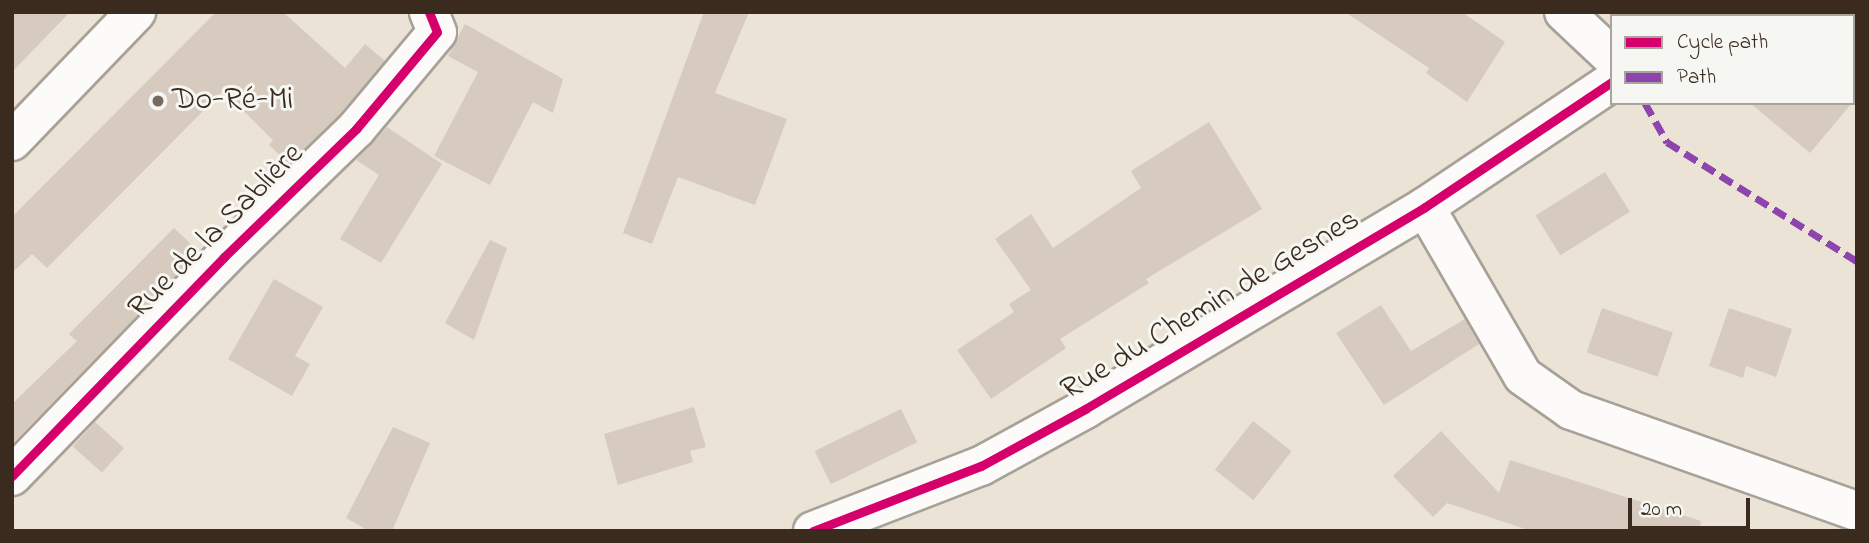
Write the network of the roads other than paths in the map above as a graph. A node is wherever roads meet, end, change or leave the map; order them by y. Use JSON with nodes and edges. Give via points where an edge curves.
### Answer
{"nodes":[{"id":1,"x":136,"y":12,"type":"edge"},
{"id":2,"x":429,"y":12,"type":"edge"},
{"id":3,"x":1564,"y":12,"type":"edge"},
{"id":4,"x":1610,"y":55,"type":"edge"},
{"id":5,"x":1610,"y":83,"type":"edge"},
{"id":6,"x":12,"y":141,"type":"edge"},
{"id":7,"x":1425,"y":207,"type":"junction"},
{"id":8,"x":12,"y":476,"type":"edge"},
{"id":9,"x":1857,"y":511,"type":"edge"},
{"id":10,"x":813,"y":531,"type":"edge"}],
"edges":[{"from":1,"to":6,"type":"street"},
{"from":2,"to":8,"type":"street","name":"Rue de la Sablière","via":[[437,32],[356,129],[224,257]]},
{"from":3,"to":4,"type":"street"},
{"from":5,"to":7,"type":"street","name":"Rue du Chemin de Gesnes"},
{"from":7,"to":9,"type":"street","via":[[1523,376],[1572,410]]},
{"from":7,"to":10,"type":"street","name":"Rue du Chemin de Gesnes","via":[[981,466]]}]}
